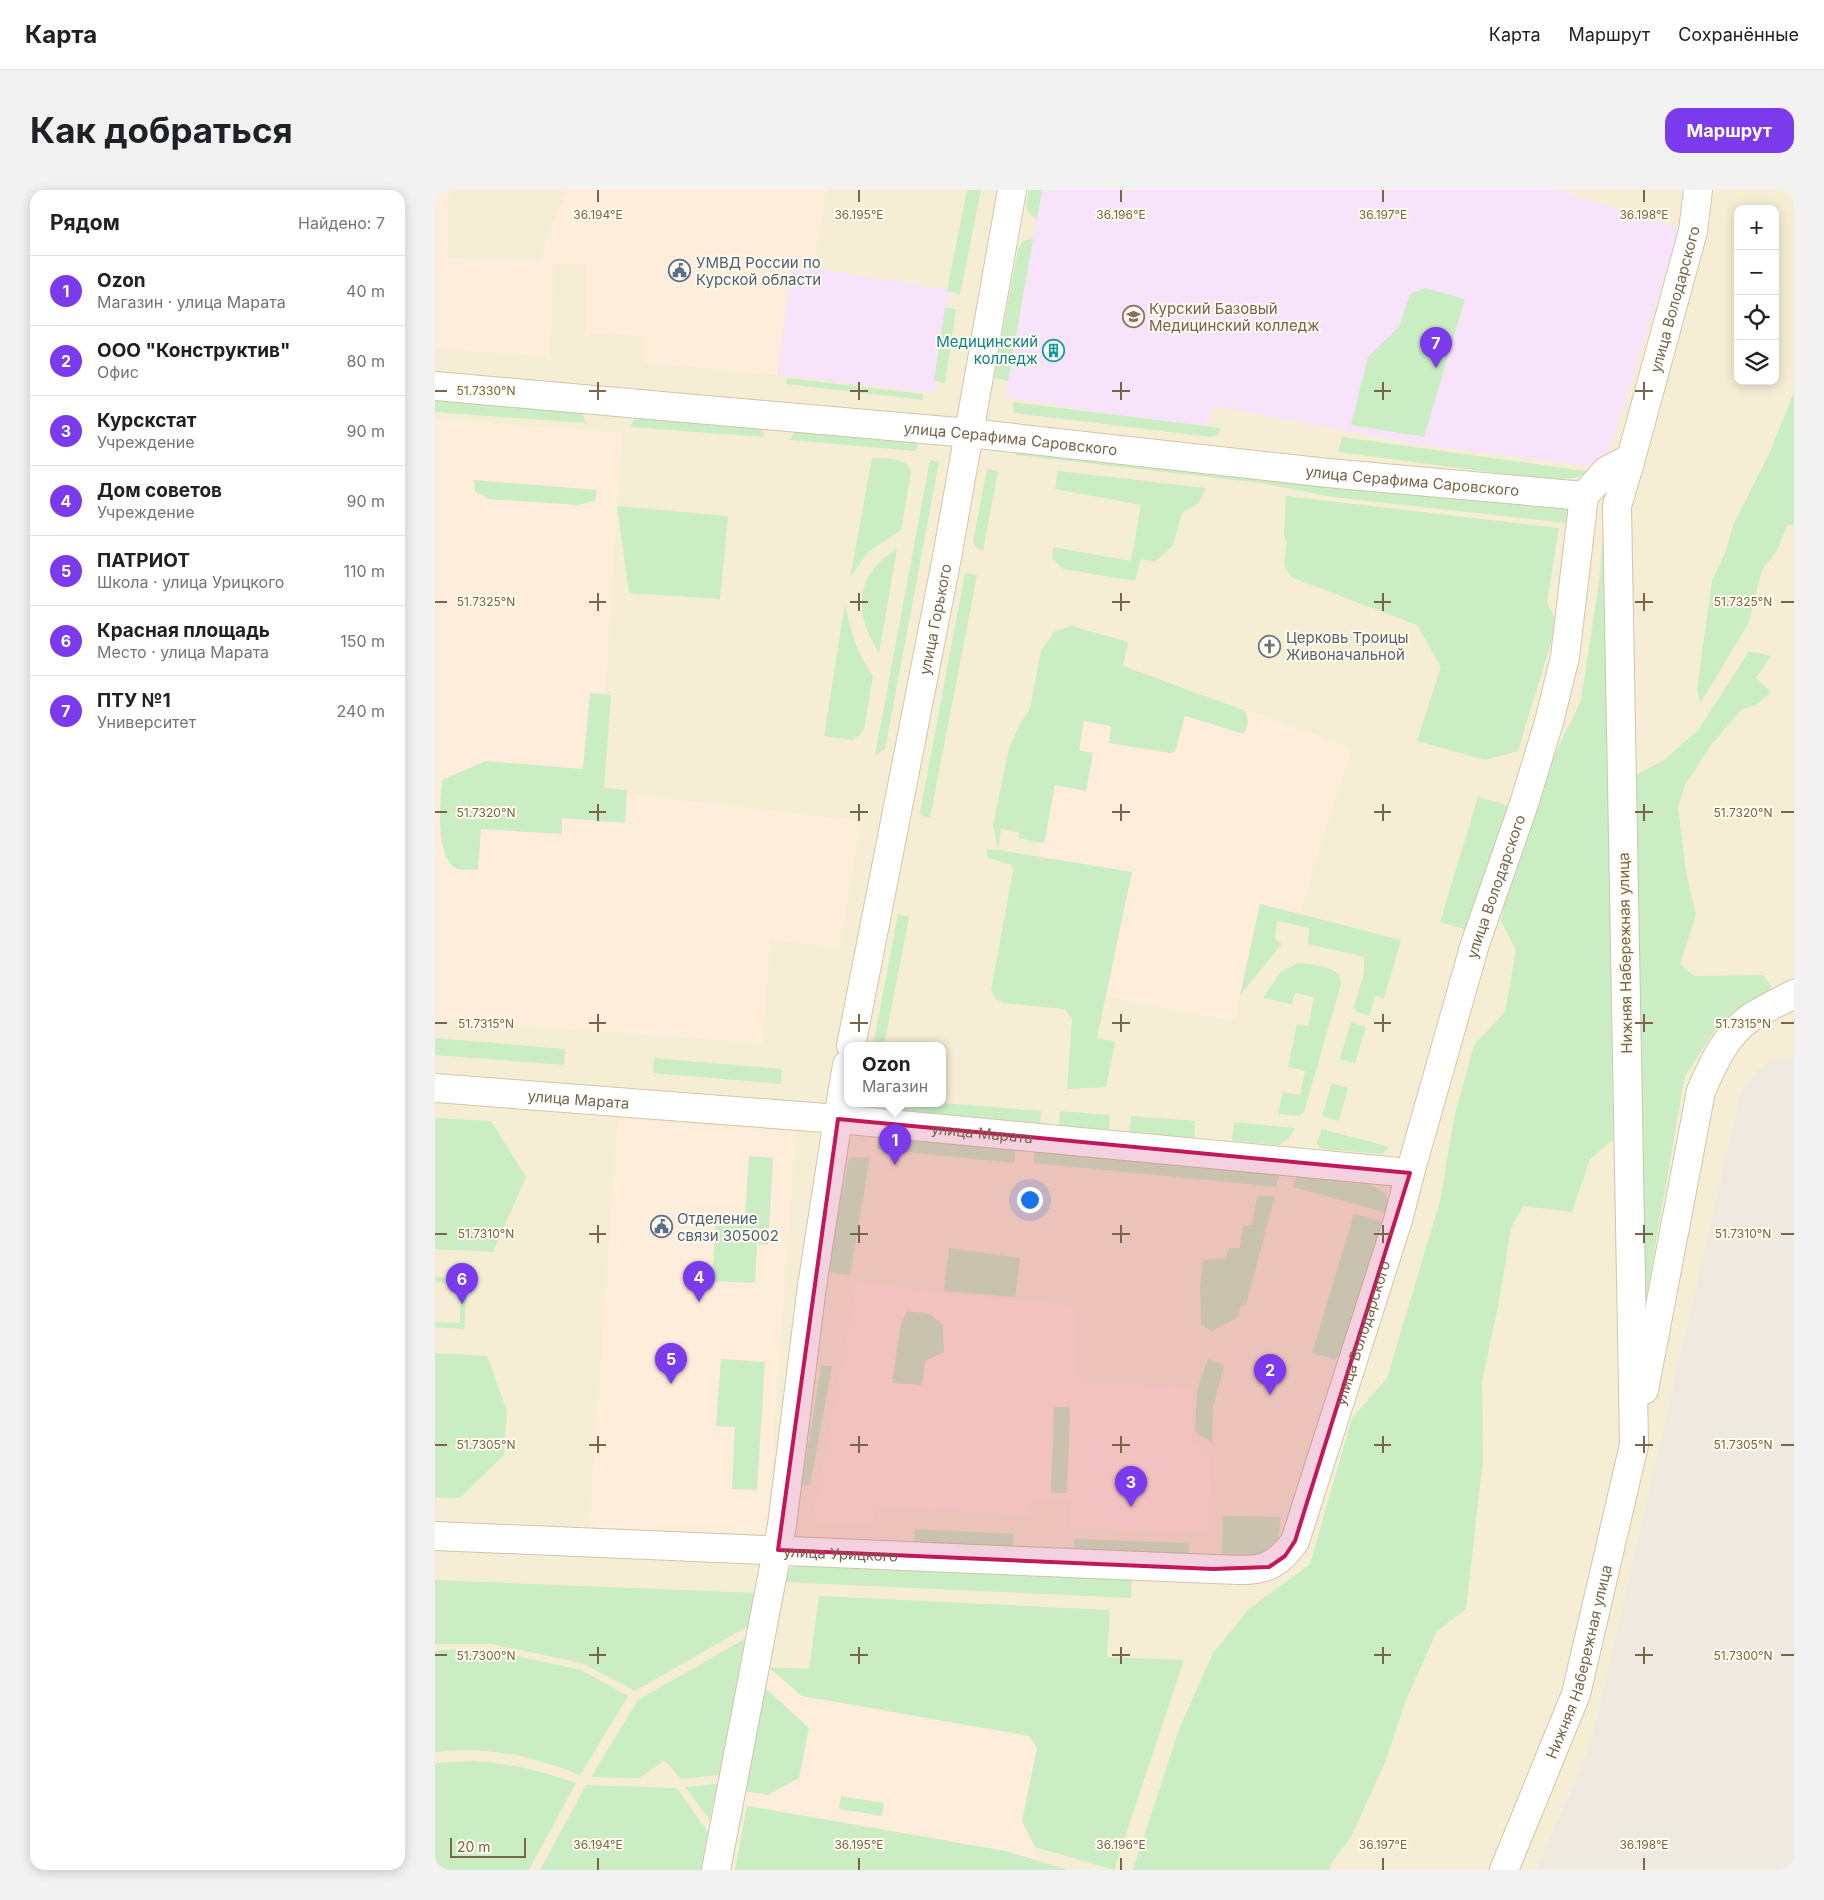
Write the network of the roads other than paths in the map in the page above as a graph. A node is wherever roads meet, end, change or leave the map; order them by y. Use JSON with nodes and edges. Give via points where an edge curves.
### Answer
{"nodes":[{"id":1,"x":1012,"y":190,"type":"edge"},
{"id":2,"x":1698,"y":190,"type":"edge"},
{"id":3,"x":435,"y":386,"type":"edge"},
{"id":4,"x":969,"y":433,"type":"junction"},
{"id":5,"x":1630,"y":462,"type":"junction"},
{"id":6,"x":1583,"y":496,"type":"junction"},
{"id":7,"x":1794,"y":989,"type":"edge"},
{"id":8,"x":852,"y":1042,"type":"edge"},
{"id":9,"x":844,"y":1081,"type":"edge"},
{"id":10,"x":435,"y":1088,"type":"edge"},
{"id":11,"x":837,"y":1119,"type":"junction"},
{"id":12,"x":1410,"y":1173,"type":"junction"},
{"id":13,"x":1633,"y":1445,"type":"junction"},
{"id":14,"x":435,"y":1536,"type":"edge"},
{"id":15,"x":778,"y":1550,"type":"junction"},
{"id":16,"x":1248,"y":1570,"type":"joint"},
{"id":17,"x":716,"y":1870,"type":"edge"},
{"id":18,"x":1503,"y":1870,"type":"edge"}],
"edges":[{"from":1,"to":4,"type":"street","name":"улица Горького"},
{"from":2,"to":5,"type":"street","name":"улица Володарского","via":[[1693,231]]},
{"from":3,"to":4,"type":"street","name":"улица Серафима Саровского"},
{"from":4,"to":6,"type":"street","name":"улица Серафима Саровского","via":[[1328,473]]},
{"from":4,"to":8,"type":"street","name":"улица Горького"},
{"from":5,"to":6,"type":"street","via":[[1606,471]]},
{"from":5,"to":13,"type":"street","name":"Нижняя Набережная улица","via":[[1617,506]]},
{"from":6,"to":12,"type":"street","name":"улица Володарского","via":[[1565,657],[1549,722],[1475,944]]},
{"from":7,"to":13,"type":"street","name":"Нижняя Набережная улица","via":[[1750,1018],[1730,1037],[1715,1059],[1701,1091]]},
{"from":9,"to":11,"type":"street"},
{"from":10,"to":11,"type":"street","name":"улица Марата"},
{"from":11,"to":12,"type":"street","name":"улица Марата"},
{"from":11,"to":15,"type":"street"},
{"from":12,"to":16,"type":"street","name":"улица Володарского","via":[[1398,1220],[1295,1541],[1285,1556],[1269,1567]]},
{"from":13,"to":18,"type":"street","name":"Нижняя Набережная улица","via":[[1576,1694]]},
{"from":14,"to":15,"type":"street","name":"улица Урицкого"},
{"from":15,"to":16,"type":"street","name":"улица Урицкого"},
{"from":15,"to":17,"type":"street"}]}
